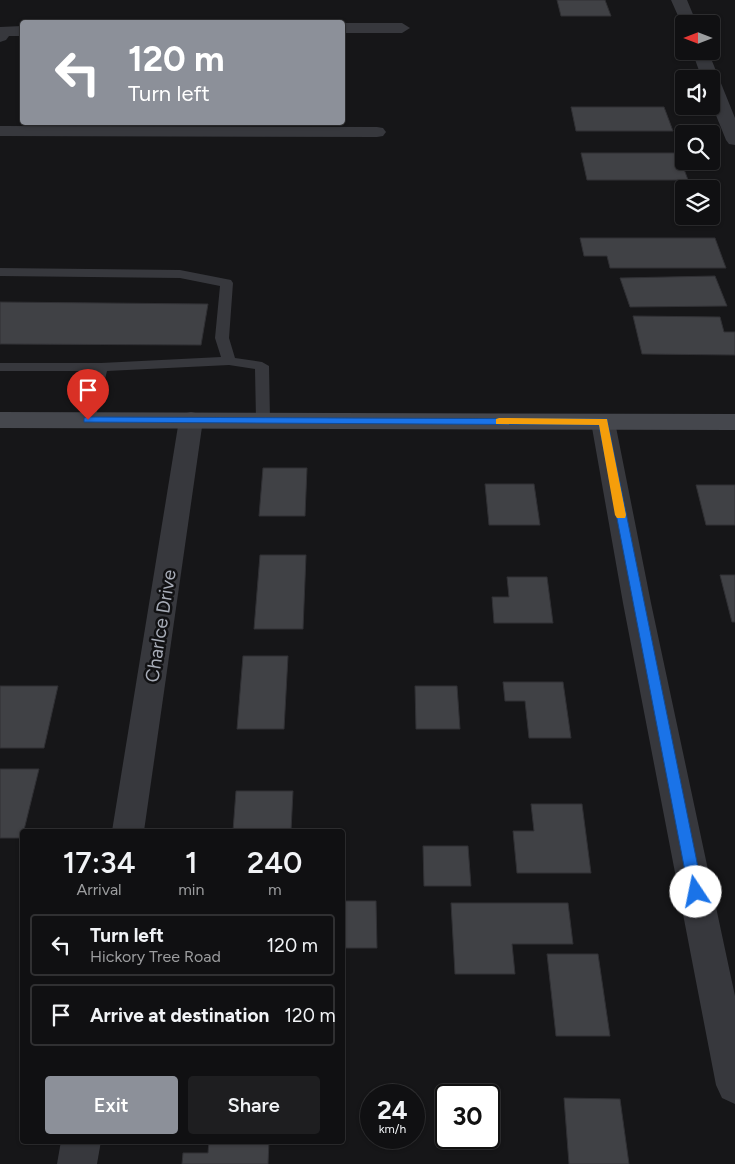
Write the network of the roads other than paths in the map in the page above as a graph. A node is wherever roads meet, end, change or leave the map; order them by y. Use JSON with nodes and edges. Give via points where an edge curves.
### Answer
{"nodes":[{"id":1,"x":679,"y":0,"type":"edge"},
{"id":2,"x":685,"y":15,"type":"edge"},
{"id":3,"x":345,"y":28,"type":"edge"},
{"id":4,"x":402,"y":28,"type":"dead end"},
{"id":5,"x":20,"y":30,"type":"edge"},
{"id":6,"x":1,"y":33,"type":"edge"},
{"id":7,"x":720,"y":102,"type":"edge"},
{"id":8,"x":0,"y":131,"type":"edge"},
{"id":9,"x":377,"y":132,"type":"dead end"},
{"id":10,"x":735,"y":140,"type":"edge"},
{"id":11,"x":0,"y":272,"type":"edge"},
{"id":12,"x":228,"y":361,"type":"junction"},
{"id":13,"x":0,"y":366,"type":"edge"},
{"id":14,"x":101,"y":367,"type":"junction"},
{"id":15,"x":0,"y":420,"type":"edge"},
{"id":16,"x":88,"y":420,"type":"junction"},
{"id":17,"x":191,"y":420,"type":"junction"},
{"id":18,"x":263,"y":420,"type":"junction"},
{"id":19,"x":603,"y":422,"type":"junction"},
{"id":20,"x":735,"y":422,"type":"edge"},
{"id":21,"x":128,"y":829,"type":"edge"},
{"id":22,"x":735,"y":1085,"type":"edge"},
{"id":23,"x":80,"y":1144,"type":"edge"},
{"id":24,"x":77,"y":1164,"type":"edge"}],
"edges":[{"from":1,"to":2,"type":"street"},
{"from":3,"to":4,"type":"street"},
{"from":5,"to":6,"type":"street"},
{"from":7,"to":10,"type":"street"},
{"from":8,"to":9,"type":"street"},
{"from":11,"to":12,"type":"lane","via":[[180,274],[227,283],[222,338]]},
{"from":12,"to":14,"type":"lane"},
{"from":12,"to":18,"type":"lane","via":[[262,366]]},
{"from":13,"to":14,"type":"lane"},
{"from":14,"to":16,"type":"lane"},
{"from":15,"to":16,"type":"street"},
{"from":16,"to":17,"type":"street"},
{"from":17,"to":18,"type":"street"},
{"from":17,"to":21,"type":"street","name":"Charlce Drive"},
{"from":18,"to":19,"type":"street"},
{"from":19,"to":20,"type":"street"},
{"from":19,"to":22,"type":"street"},
{"from":23,"to":24,"type":"street"}]}
